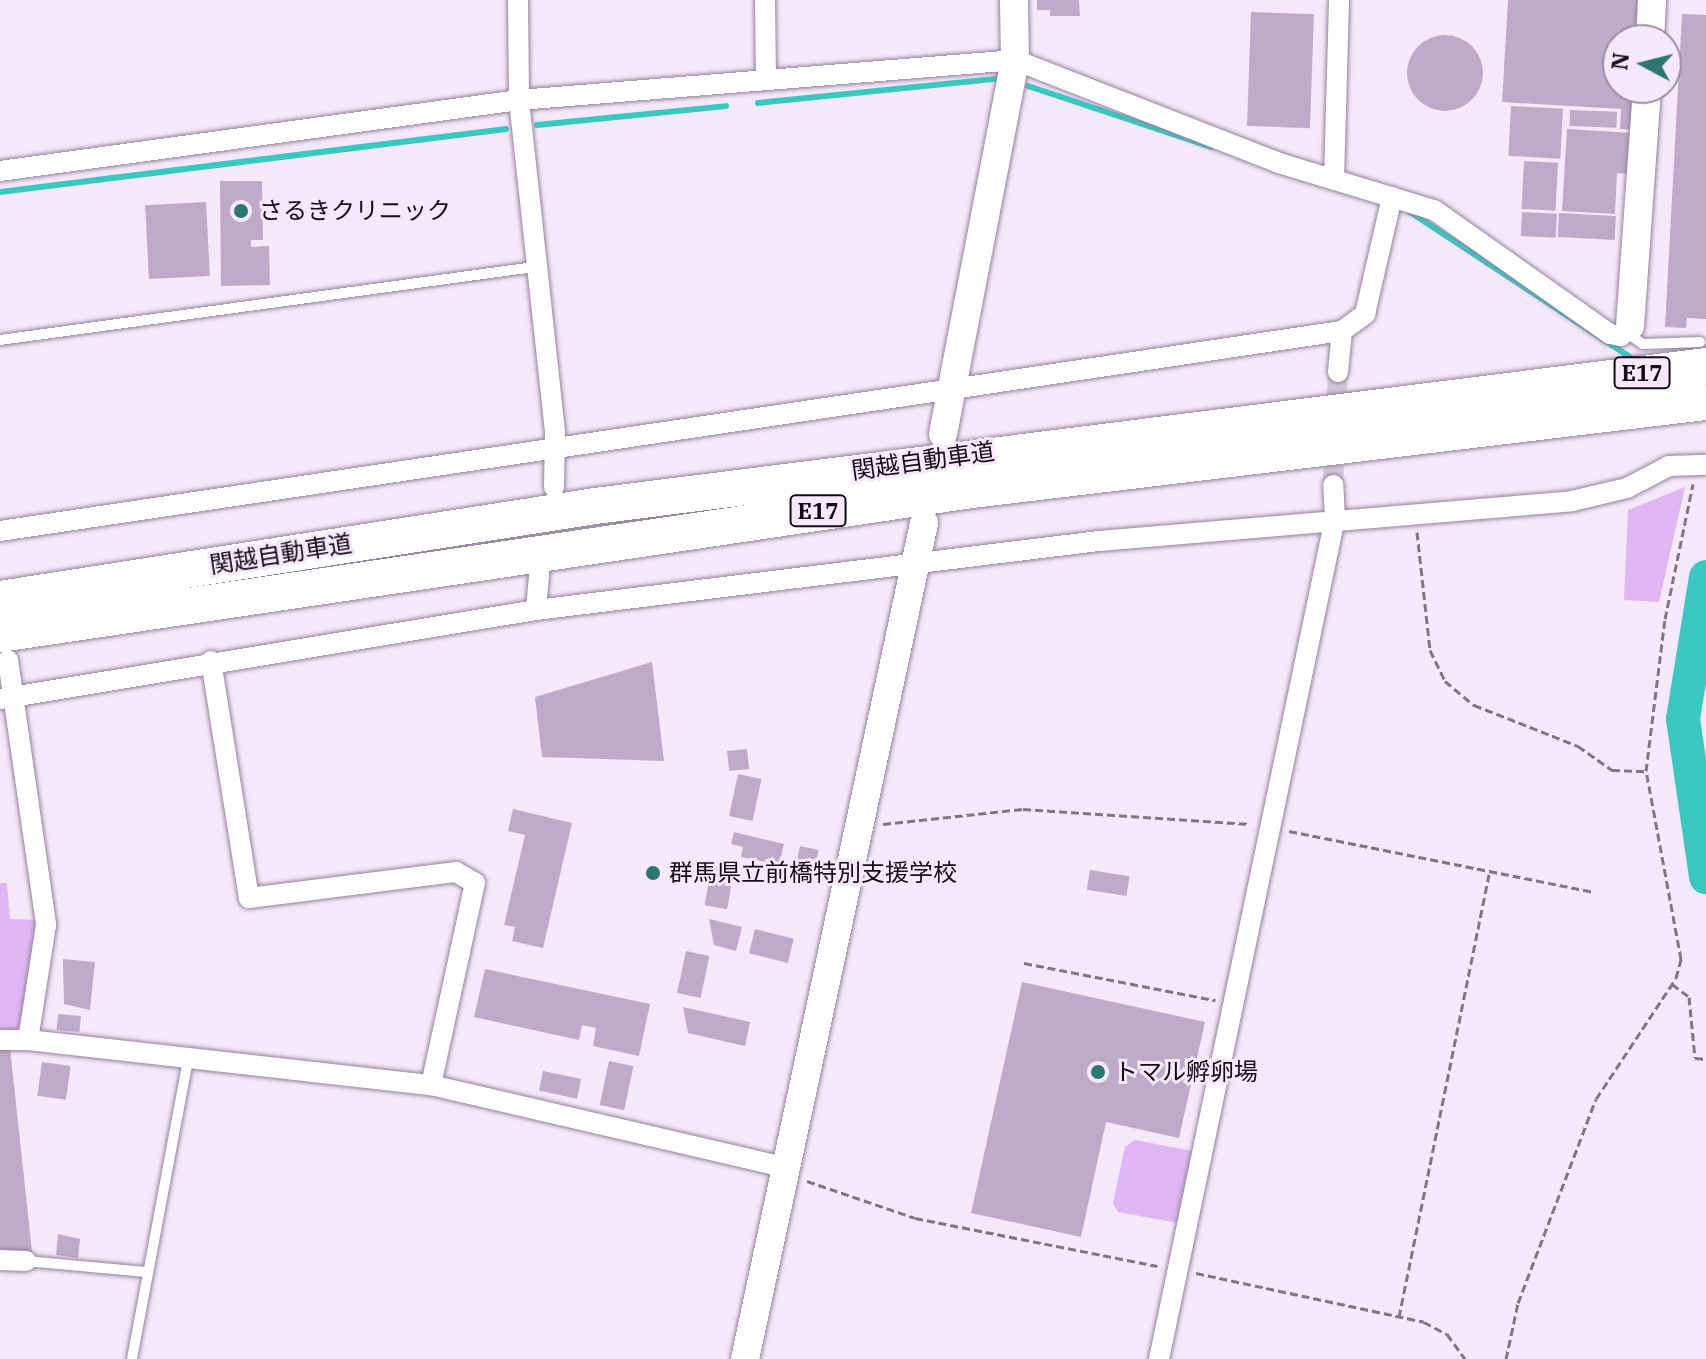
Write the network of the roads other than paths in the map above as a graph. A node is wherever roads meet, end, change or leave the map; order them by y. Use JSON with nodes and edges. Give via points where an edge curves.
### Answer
{"nodes":[{"id":1,"x":518,"y":0,"type":"edge"},
{"id":2,"x":765,"y":0,"type":"edge"},
{"id":3,"x":1014,"y":0,"type":"edge"},
{"id":4,"x":1339,"y":0,"type":"edge"},
{"id":5,"x":1652,"y":0,"type":"edge"},
{"id":6,"x":1651,"y":24,"type":"edge"},
{"id":7,"x":1015,"y":60,"type":"junction"},
{"id":8,"x":766,"y":78,"type":"junction"},
{"id":9,"x":519,"y":100,"type":"junction"},
{"id":10,"x":1646,"y":104,"type":"edge"},
{"id":11,"x":0,"y":171,"type":"edge"},
{"id":12,"x":1334,"y":180,"type":"junction"},
{"id":13,"x":1392,"y":197,"type":"junction"},
{"id":14,"x":534,"y":267,"type":"junction"},
{"id":15,"x":1628,"y":330,"type":"junction"},
{"id":16,"x":1342,"y":331,"type":"junction"},
{"id":17,"x":0,"y":340,"type":"edge"},
{"id":18,"x":1703,"y":354,"type":"edge"},
{"id":19,"x":1338,"y":372,"type":"tunnel mouth"},
{"id":20,"x":953,"y":390,"type":"junction"},
{"id":21,"x":1706,"y":402,"type":"edge"},
{"id":22,"x":943,"y":434,"type":"dead end"},
{"id":23,"x":556,"y":444,"type":"junction"},
{"id":24,"x":1701,"y":465,"type":"edge"},
{"id":25,"x":1333,"y":485,"type":"tunnel mouth"},
{"id":26,"x":554,"y":487,"type":"dead end"},
{"id":27,"x":1335,"y":518,"type":"junction"},
{"id":28,"x":924,"y":523,"type":"dead end"},
{"id":29,"x":0,"y":531,"type":"edge"},
{"id":30,"x":916,"y":563,"type":"junction"},
{"id":31,"x":539,"y":573,"type":"dead end"},
{"id":32,"x":0,"y":599,"type":"edge"},
{"id":33,"x":536,"y":610,"type":"junction"},
{"id":34,"x":4,"y":647,"type":"edge"},
{"id":35,"x":211,"y":661,"type":"junction"},
{"id":36,"x":7,"y":698,"type":"edge"},
{"id":37,"x":0,"y":1040,"type":"edge"},
{"id":38,"x":28,"y":1040,"type":"junction"},
{"id":39,"x":188,"y":1059,"type":"junction"},
{"id":40,"x":431,"y":1085,"type":"junction"},
{"id":41,"x":784,"y":1167,"type":"junction"},
{"id":42,"x":0,"y":1260,"type":"edge"},
{"id":43,"x":26,"y":1261,"type":"joint"},
{"id":44,"x":145,"y":1272,"type":"junction"},
{"id":45,"x":132,"y":1359,"type":"edge"},
{"id":46,"x":745,"y":1359,"type":"edge"},
{"id":47,"x":1159,"y":1359,"type":"edge"}],
"edges":[{"from":1,"to":9,"type":"street"},
{"from":2,"to":8,"type":"street"},
{"from":3,"to":7,"type":"street"},
{"from":4,"to":12,"type":"street"},
{"from":5,"to":6,"type":"street"},
{"from":7,"to":8,"type":"street"},
{"from":7,"to":12,"type":"street"},
{"from":7,"to":20,"type":"street"},
{"from":8,"to":9,"type":"street"},
{"from":9,"to":11,"type":"street"},
{"from":9,"to":14,"type":"street"},
{"from":10,"to":15,"type":"street"},
{"from":12,"to":13,"type":"street"},
{"from":13,"to":15,"type":"street","via":[[1434,210],[1610,334]]},
{"from":13,"to":16,"type":"street","via":[[1365,314]]},
{"from":14,"to":17,"type":"lane"},
{"from":14,"to":23,"type":"street"},
{"from":15,"to":18,"type":"lane","via":[[1643,344]]},
{"from":16,"to":19,"type":"street"},
{"from":16,"to":20,"type":"street"},
{"from":18,"to":32,"type":"highway","name":"関越自動車道","number":"E17","via":[[1578,380],[626,501]]},
{"from":20,"to":22,"type":"street"},
{"from":20,"to":23,"type":"street"},
{"from":21,"to":34,"type":"highway","name":"関越自動車道","number":"E17","via":[[630,537]]},
{"from":23,"to":26,"type":"street"},
{"from":23,"to":29,"type":"street"},
{"from":24,"to":27,"type":"street","via":[[1669,466],[1599,496],[1415,516]]},
{"from":25,"to":27,"type":"street"},
{"from":27,"to":30,"type":"street"},
{"from":27,"to":47,"type":"street"},
{"from":28,"to":30,"type":"street"},
{"from":30,"to":33,"type":"street"},
{"from":30,"to":41,"type":"street"},
{"from":31,"to":33,"type":"street"},
{"from":33,"to":35,"type":"street"},
{"from":34,"to":36,"type":"street"},
{"from":35,"to":36,"type":"street"},
{"from":35,"to":40,"type":"street","via":[[249,898],[456,872],[475,883]]},
{"from":36,"to":38,"type":"street","via":[[46,925]]},
{"from":37,"to":38,"type":"street"},
{"from":38,"to":39,"type":"street"},
{"from":39,"to":40,"type":"street"},
{"from":39,"to":44,"type":"lane"},
{"from":40,"to":41,"type":"street"},
{"from":41,"to":46,"type":"street"},
{"from":42,"to":43,"type":"street"},
{"from":43,"to":44,"type":"lane"},
{"from":44,"to":45,"type":"lane"}]}
